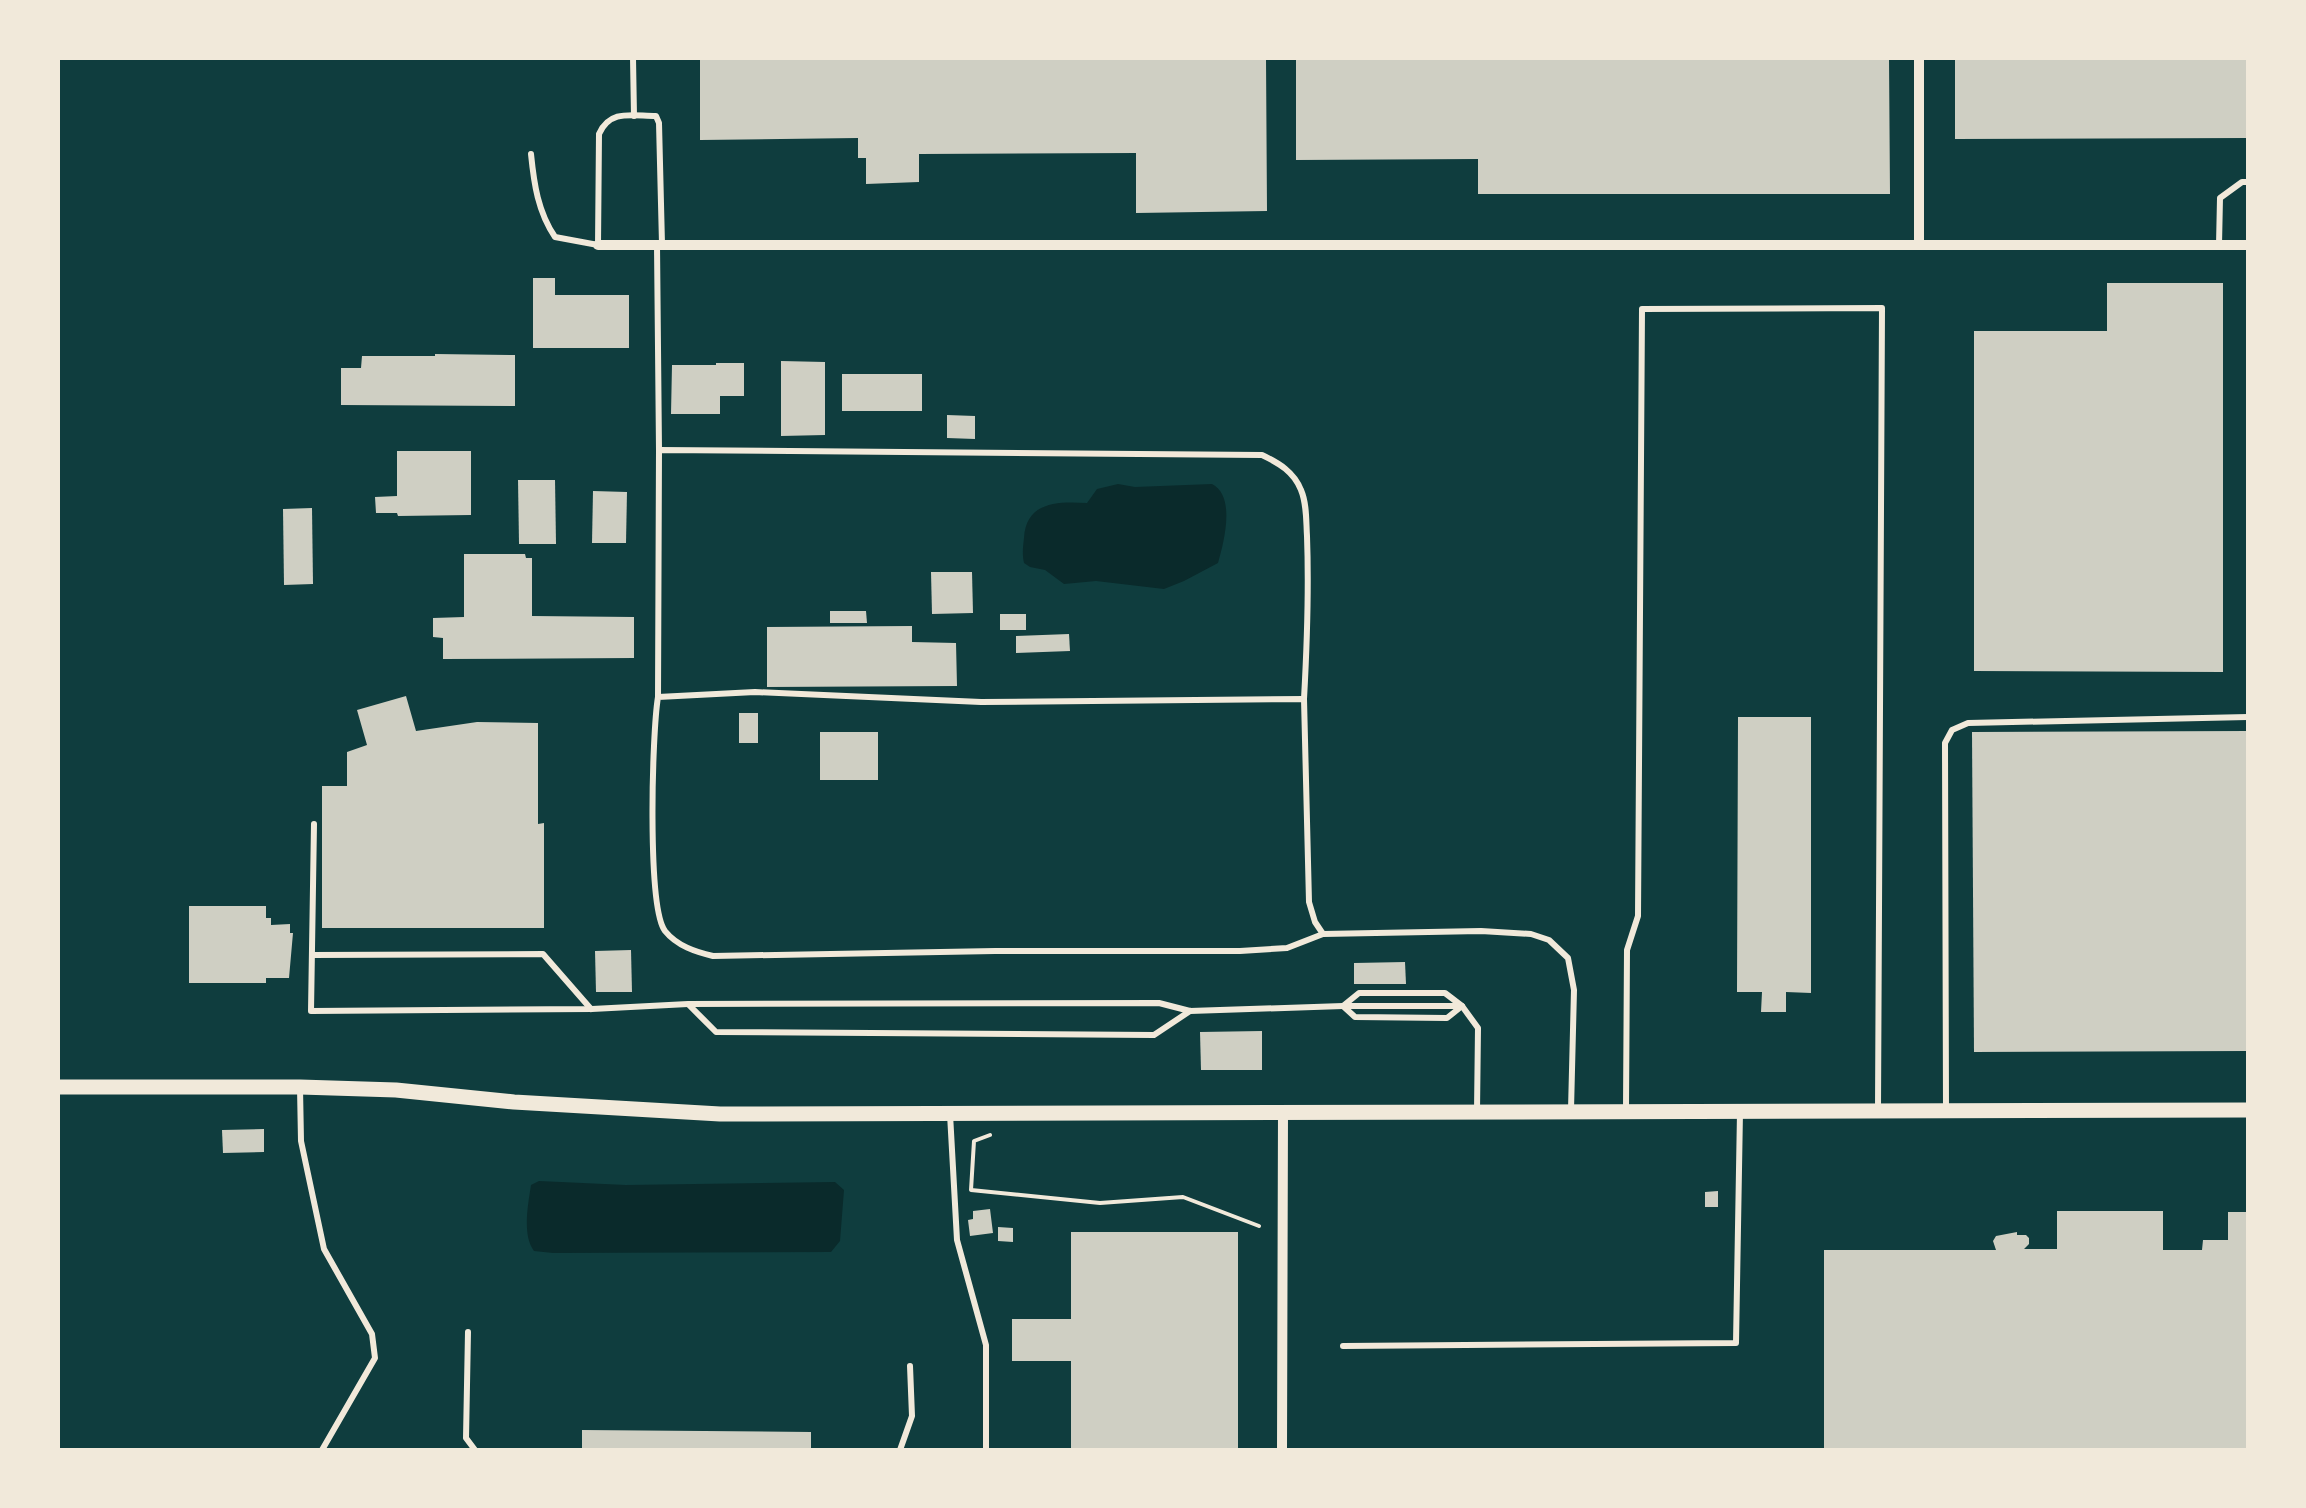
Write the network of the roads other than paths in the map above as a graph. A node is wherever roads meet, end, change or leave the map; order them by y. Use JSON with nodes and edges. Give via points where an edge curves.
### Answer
{"nodes":[{"id":1,"x":633,"y":58,"type":"edge"},
{"id":2,"x":1919,"y":58,"type":"edge"},
{"id":3,"x":634,"y":116,"type":"junction"},
{"id":4,"x":531,"y":154,"type":"dead end"},
{"id":5,"x":2248,"y":182,"type":"edge"},
{"id":6,"x":598,"y":245,"type":"junction"},
{"id":7,"x":659,"y":245,"type":"junction"},
{"id":8,"x":1919,"y":245,"type":"junction"},
{"id":9,"x":2219,"y":245,"type":"junction"},
{"id":10,"x":2248,"y":245,"type":"edge"},
{"id":11,"x":658,"y":450,"type":"junction"},
{"id":12,"x":658,"y":697,"type":"junction"},
{"id":13,"x":1304,"y":699,"type":"junction"},
{"id":14,"x":2248,"y":718,"type":"edge"},
{"id":15,"x":314,"y":824,"type":"dead end"},
{"id":16,"x":1323,"y":934,"type":"junction"},
{"id":17,"x":312,"y":955,"type":"junction"},
{"id":18,"x":688,"y":1004,"type":"junction"},
{"id":19,"x":1343,"y":1006,"type":"junction"},
{"id":20,"x":1462,"y":1006,"type":"junction"},
{"id":21,"x":592,"y":1010,"type":"junction"},
{"id":22,"x":1190,"y":1011,"type":"junction"},
{"id":23,"x":58,"y":1087,"type":"edge"},
{"id":24,"x":300,"y":1087,"type":"junction"},
{"id":25,"x":1878,"y":1110,"type":"junction"},
{"id":26,"x":1946,"y":1110,"type":"junction"},
{"id":27,"x":2248,"y":1110,"type":"edge"},
{"id":28,"x":1283,"y":1111,"type":"junction"},
{"id":29,"x":1477,"y":1111,"type":"junction"},
{"id":30,"x":1571,"y":1111,"type":"junction"},
{"id":31,"x":1626,"y":1111,"type":"junction"},
{"id":32,"x":1740,"y":1111,"type":"junction"},
{"id":33,"x":950,"y":1113,"type":"junction"},
{"id":34,"x":468,"y":1332,"type":"dead end"},
{"id":35,"x":1344,"y":1346,"type":"dead end"},
{"id":36,"x":910,"y":1366,"type":"dead end"},
{"id":37,"x":322,"y":1450,"type":"edge"},
{"id":38,"x":475,"y":1450,"type":"edge"},
{"id":39,"x":900,"y":1450,"type":"edge"},
{"id":40,"x":986,"y":1450,"type":"edge"},
{"id":41,"x":1282,"y":1450,"type":"edge"}],
"edges":[{"from":1,"to":3,"type":"lane"},
{"from":2,"to":8,"type":"street"},
{"from":3,"to":6,"type":"lane","via":[[608,119],[598,134]]},
{"from":3,"to":7,"type":"lane","via":[[656,116],[660,123]]},
{"from":4,"to":6,"type":"lane","via":[[535,188],[555,237]]},
{"from":5,"to":9,"type":"lane","via":[[2220,198]]},
{"from":6,"to":7,"type":"street"},
{"from":7,"to":8,"type":"street"},
{"from":7,"to":11,"type":"lane"},
{"from":8,"to":9,"type":"street"},
{"from":9,"to":10,"type":"street"},
{"from":11,"to":12,"type":"lane"},
{"from":11,"to":13,"type":"lane","via":[[1262,456],[1292,474],[1305,504]]},
{"from":12,"to":13,"type":"lane","via":[[755,692],[981,702]]},
{"from":12,"to":16,"type":"lane","via":[[657,911],[664,930],[692,951],[1240,951],[1287,948]]},
{"from":13,"to":16,"type":"lane","via":[[1309,902]]},
{"from":14,"to":26,"type":"lane","via":[[1968,723],[1952,730],[1945,743]]},
{"from":15,"to":17,"type":"lane"},
{"from":16,"to":30,"type":"lane","via":[[1481,931],[1549,940],[1568,958],[1574,990]]},
{"from":17,"to":21,"type":"lane","via":[[543,954]]},
{"from":17,"to":21,"type":"lane","via":[[311,1011]]},
{"from":18,"to":21,"type":"lane"},
{"from":18,"to":22,"type":"lane","via":[[1159,1003]]},
{"from":18,"to":22,"type":"lane","via":[[716,1032],[1154,1036]]},
{"from":19,"to":20,"type":"lane","via":[[1356,1016],[1447,1018]]},
{"from":19,"to":20,"type":"lane","via":[[1359,992],[1446,993]]},
{"from":19,"to":22,"type":"lane"},
{"from":20,"to":29,"type":"lane","via":[[1478,1028]]},
{"from":23,"to":24,"type":"street"},
{"from":24,"to":33,"type":"street","via":[[720,1114]]},
{"from":24,"to":37,"type":"lane","via":[[300,1140],[324,1249],[372,1334],[375,1358]]},
{"from":25,"to":26,"type":"street"},
{"from":25,"to":31,"type":"lane","via":[[1882,308],[1642,308],[1638,916],[1627,950]]},
{"from":25,"to":32,"type":"street"},
{"from":26,"to":27,"type":"street"},
{"from":28,"to":29,"type":"street"},
{"from":28,"to":33,"type":"street"},
{"from":28,"to":41,"type":"street"},
{"from":29,"to":30,"type":"street"},
{"from":30,"to":31,"type":"street"},
{"from":31,"to":32,"type":"street"},
{"from":32,"to":35,"type":"lane","via":[[1736,1343]]},
{"from":33,"to":40,"type":"lane","via":[[958,1240],[986,1345]]},
{"from":34,"to":38,"type":"lane","via":[[466,1438]]},
{"from":36,"to":39,"type":"lane","via":[[912,1416]]}]}
